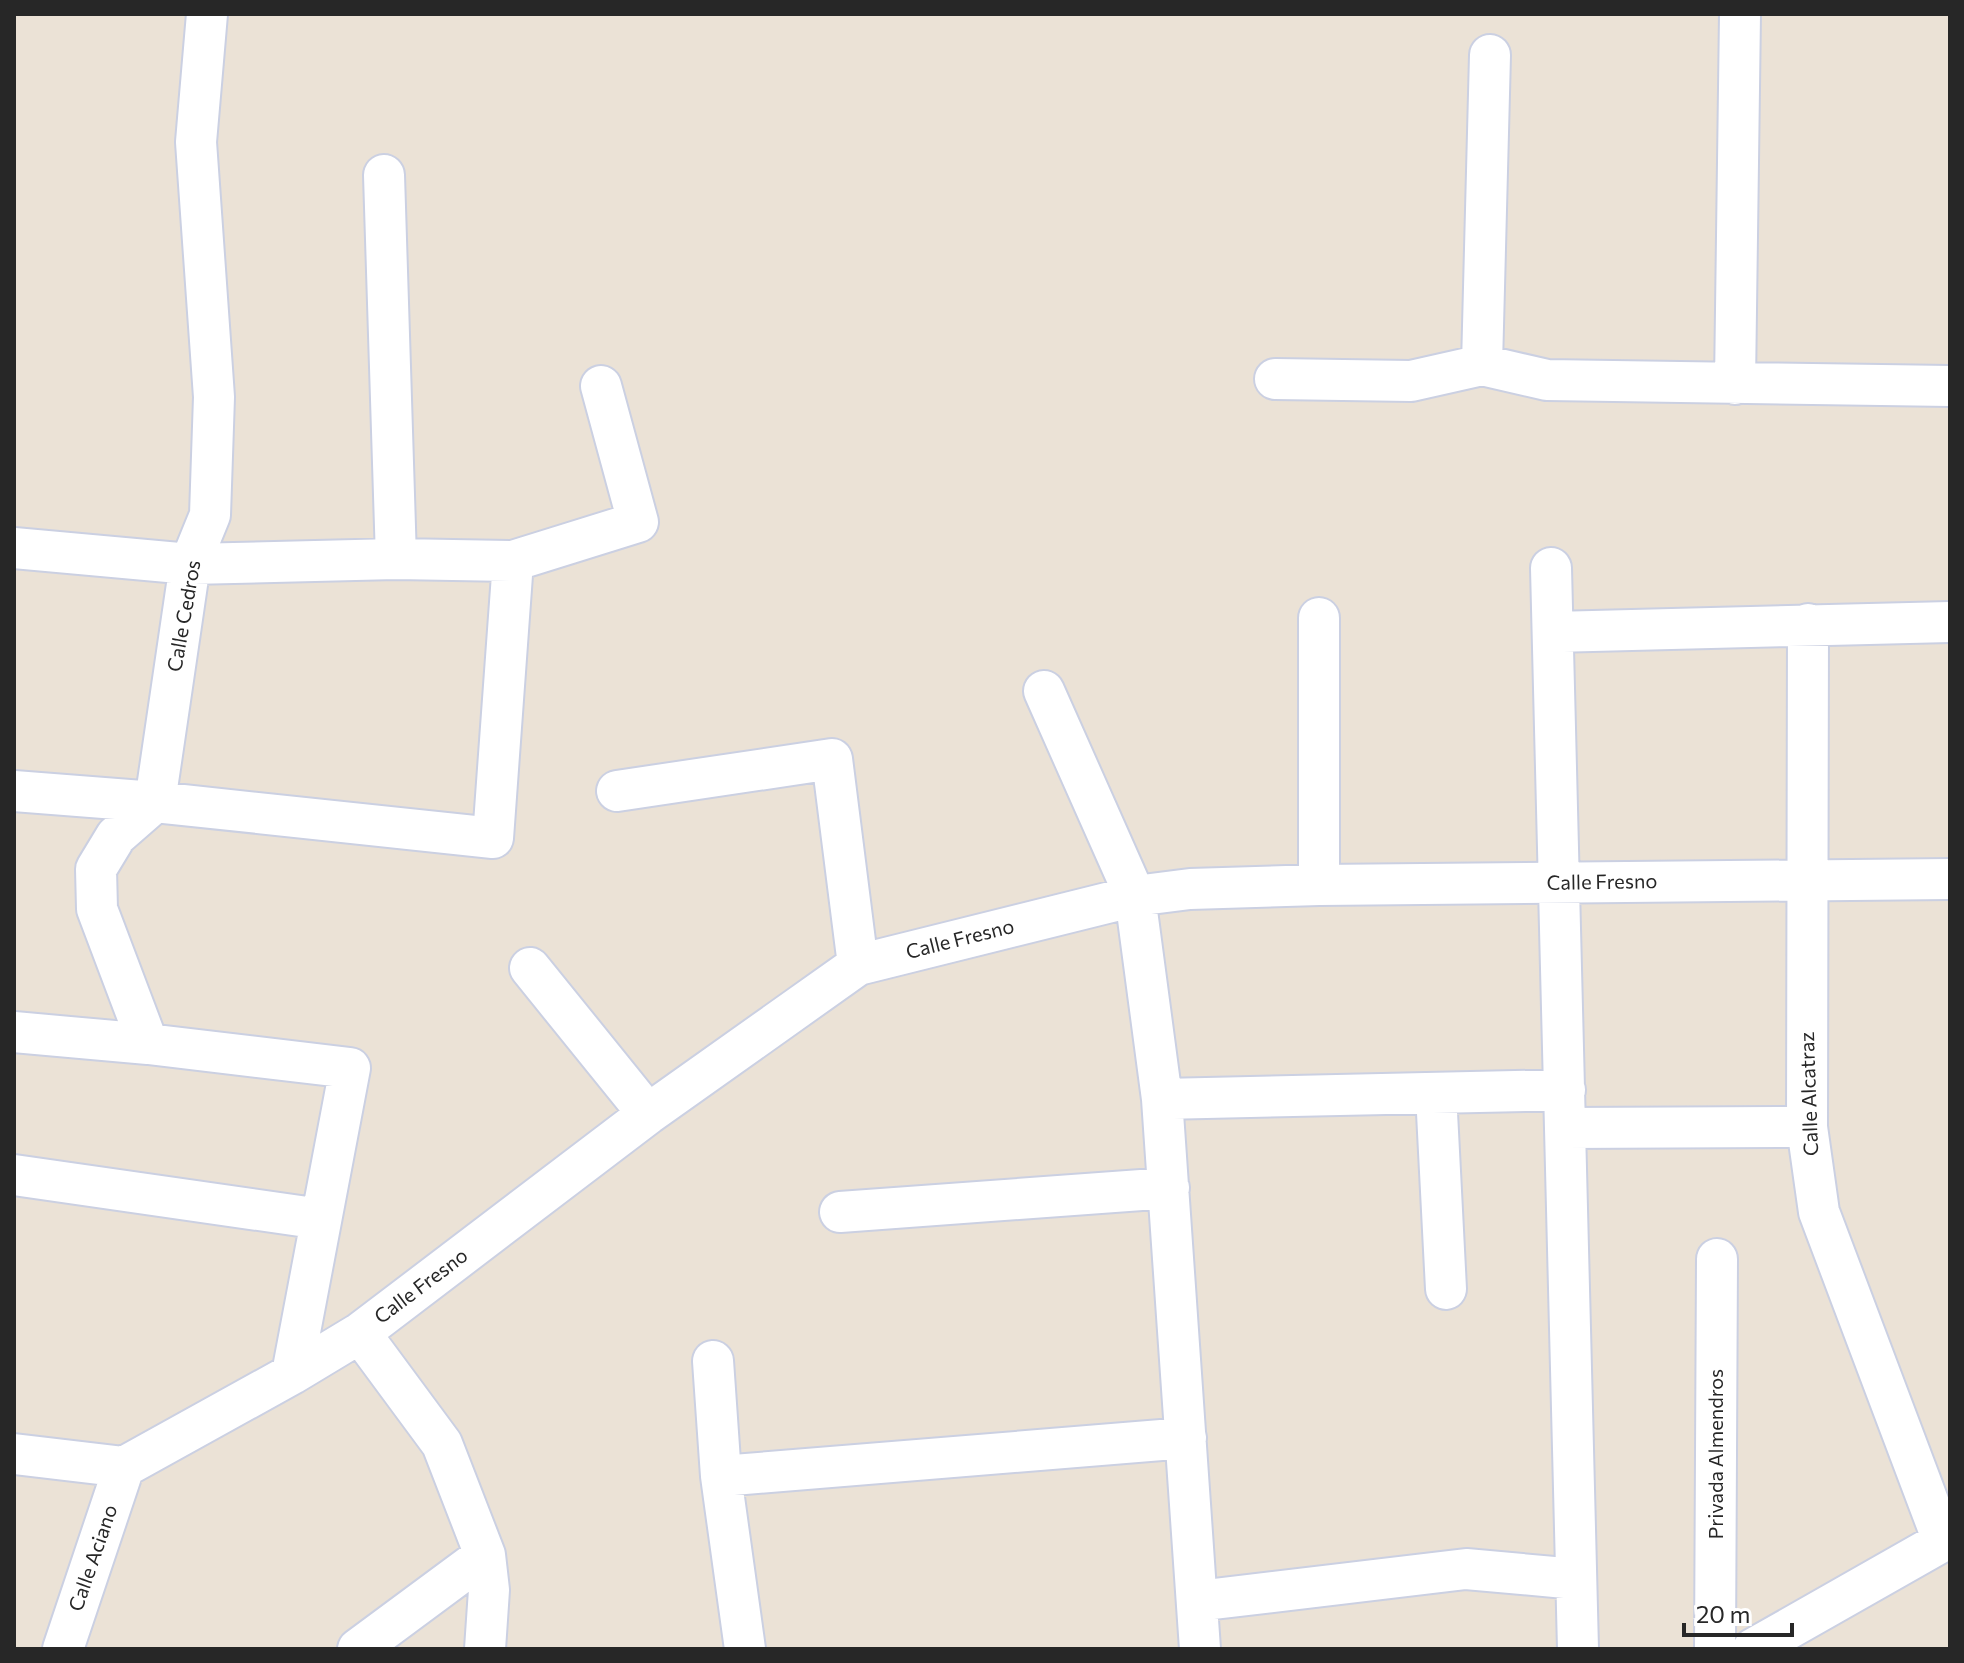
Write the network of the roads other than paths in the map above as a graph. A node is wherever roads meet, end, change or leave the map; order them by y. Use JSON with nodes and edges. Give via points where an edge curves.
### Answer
{"nodes":[{"id":1,"x":207,"y":14,"type":"edge"},
{"id":2,"x":1740,"y":14,"type":"edge"},
{"id":3,"x":1490,"y":55,"type":"dead end"},
{"id":4,"x":384,"y":175,"type":"dead end"},
{"id":5,"x":1482,"y":365,"type":"junction"},
{"id":6,"x":1275,"y":379,"type":"dead end"},
{"id":7,"x":1735,"y":384,"type":"junction"},
{"id":8,"x":601,"y":386,"type":"dead end"},
{"id":9,"x":1950,"y":386,"type":"edge"},
{"id":10,"x":14,"y":548,"type":"edge"},
{"id":11,"x":396,"y":559,"type":"junction"},
{"id":12,"x":513,"y":561,"type":"junction"},
{"id":13,"x":190,"y":564,"type":"junction"},
{"id":14,"x":1551,"y":568,"type":"dead end"},
{"id":15,"x":1319,"y":618,"type":"dead end"},
{"id":16,"x":1950,"y":622,"type":"edge"},
{"id":17,"x":1808,"y":624,"type":"junction"},
{"id":18,"x":1553,"y":632,"type":"junction"},
{"id":19,"x":1044,"y":691,"type":"dead end"},
{"id":20,"x":14,"y":791,"type":"edge"},
{"id":21,"x":617,"y":791,"type":"dead end"},
{"id":22,"x":155,"y":802,"type":"junction"},
{"id":23,"x":1950,"y":879,"type":"edge"},
{"id":24,"x":1806,"y":880,"type":"junction"},
{"id":25,"x":1559,"y":883,"type":"junction"},
{"id":26,"x":1319,"y":885,"type":"junction"},
{"id":27,"x":1135,"y":896,"type":"junction"},
{"id":28,"x":858,"y":965,"type":"junction"},
{"id":29,"x":530,"y":968,"type":"dead end"},
{"id":30,"x":14,"y":1032,"type":"edge"},
{"id":31,"x":148,"y":1044,"type":"junction"},
{"id":32,"x":1436,"y":1093,"type":"junction"},
{"id":33,"x":1162,"y":1099,"type":"junction"},
{"id":34,"x":1565,"y":1109,"type":"junction"},
{"id":35,"x":648,"y":1114,"type":"junction"},
{"id":36,"x":1807,"y":1127,"type":"junction"},
{"id":37,"x":14,"y":1175,"type":"edge"},
{"id":38,"x":1169,"y":1188,"type":"junction"},
{"id":39,"x":840,"y":1212,"type":"dead end"},
{"id":40,"x":321,"y":1219,"type":"junction"},
{"id":41,"x":1717,"y":1259,"type":"dead end"},
{"id":42,"x":1446,"y":1289,"type":"dead end"},
{"id":43,"x":360,"y":1333,"type":"junction"},
{"id":44,"x":713,"y":1361,"type":"dead end"},
{"id":45,"x":292,"y":1374,"type":"junction"},
{"id":46,"x":1186,"y":1438,"type":"junction"},
{"id":47,"x":14,"y":1454,"type":"edge"},
{"id":48,"x":124,"y":1467,"type":"junction"},
{"id":49,"x":721,"y":1476,"type":"junction"},
{"id":50,"x":1947,"y":1539,"type":"edge"},
{"id":51,"x":485,"y":1555,"type":"junction"},
{"id":52,"x":1576,"y":1579,"type":"junction"},
{"id":53,"x":1197,"y":1601,"type":"junction"},
{"id":54,"x":63,"y":1649,"type":"edge"},
{"id":55,"x":358,"y":1649,"type":"edge"},
{"id":56,"x":485,"y":1649,"type":"edge"},
{"id":57,"x":745,"y":1649,"type":"edge"},
{"id":58,"x":1200,"y":1649,"type":"edge"},
{"id":59,"x":1578,"y":1649,"type":"edge"},
{"id":60,"x":1715,"y":1649,"type":"edge"},
{"id":61,"x":1753,"y":1649,"type":"edge"}],
"edges":[{"from":1,"to":13,"type":"street","name":"Calle Cedros","via":[[196,142],[214,397],[210,515]]},
{"from":2,"to":7,"type":"street"},
{"from":3,"to":5,"type":"street"},
{"from":4,"to":11,"type":"street"},
{"from":5,"to":6,"type":"street","via":[[1411,381]]},
{"from":5,"to":7,"type":"street","via":[[1547,380]]},
{"from":7,"to":9,"type":"street"},
{"from":8,"to":12,"type":"street","via":[[638,522]]},
{"from":10,"to":13,"type":"street"},
{"from":11,"to":12,"type":"street"},
{"from":11,"to":13,"type":"street"},
{"from":12,"to":22,"type":"street","via":[[493,838]]},
{"from":13,"to":22,"type":"street","name":"Calle Cedros"},
{"from":14,"to":18,"type":"street"},
{"from":15,"to":26,"type":"street"},
{"from":16,"to":17,"type":"street"},
{"from":17,"to":18,"type":"street"},
{"from":17,"to":24,"type":"street","name":"Calle Alcatraz"},
{"from":18,"to":25,"type":"street"},
{"from":19,"to":27,"type":"street"},
{"from":20,"to":22,"type":"street"},
{"from":21,"to":28,"type":"street","via":[[832,759]]},
{"from":22,"to":31,"type":"street","via":[[116,836],[96,869],[97,909]]},
{"from":23,"to":24,"type":"street","name":"Calle Fresno"},
{"from":24,"to":25,"type":"street","name":"Calle Fresno"},
{"from":24,"to":36,"type":"street","name":"Calle Alcatraz"},
{"from":25,"to":26,"type":"street","name":"Calle Fresno"},
{"from":25,"to":34,"type":"street"},
{"from":26,"to":27,"type":"street","name":"Calle Fresno"},
{"from":27,"to":28,"type":"street","name":"Calle Fresno"},
{"from":27,"to":33,"type":"street"},
{"from":28,"to":35,"type":"street","name":"Calle Fresno"},
{"from":29,"to":35,"type":"street"},
{"from":30,"to":31,"type":"street"},
{"from":31,"to":40,"type":"street","via":[[350,1068]]},
{"from":32,"to":33,"type":"street"},
{"from":32,"to":34,"type":"street"},
{"from":32,"to":42,"type":"street"},
{"from":33,"to":38,"type":"street"},
{"from":34,"to":36,"type":"street"},
{"from":34,"to":52,"type":"street"},
{"from":35,"to":43,"type":"street","name":"Calle Fresno"},
{"from":36,"to":50,"type":"street","name":"Calle Alcatraz","via":[[1819,1212]]},
{"from":37,"to":40,"type":"street"},
{"from":38,"to":39,"type":"street"},
{"from":38,"to":46,"type":"street"},
{"from":40,"to":45,"type":"street"},
{"from":41,"to":60,"type":"street","name":"Privada Almendros"},
{"from":43,"to":45,"type":"street","name":"Calle Fresno"},
{"from":43,"to":51,"type":"street","via":[[442,1444]]},
{"from":44,"to":49,"type":"street"},
{"from":45,"to":48,"type":"street","name":"Calle Fresno"},
{"from":46,"to":49,"type":"street"},
{"from":46,"to":53,"type":"street"},
{"from":47,"to":48,"type":"street"},
{"from":48,"to":54,"type":"street","name":"Calle Aciano"},
{"from":49,"to":57,"type":"street"},
{"from":50,"to":61,"type":"street"},
{"from":51,"to":55,"type":"street"},
{"from":51,"to":56,"type":"street"},
{"from":52,"to":53,"type":"street","via":[[1466,1569]]},
{"from":52,"to":59,"type":"street"},
{"from":53,"to":58,"type":"street"}]}
